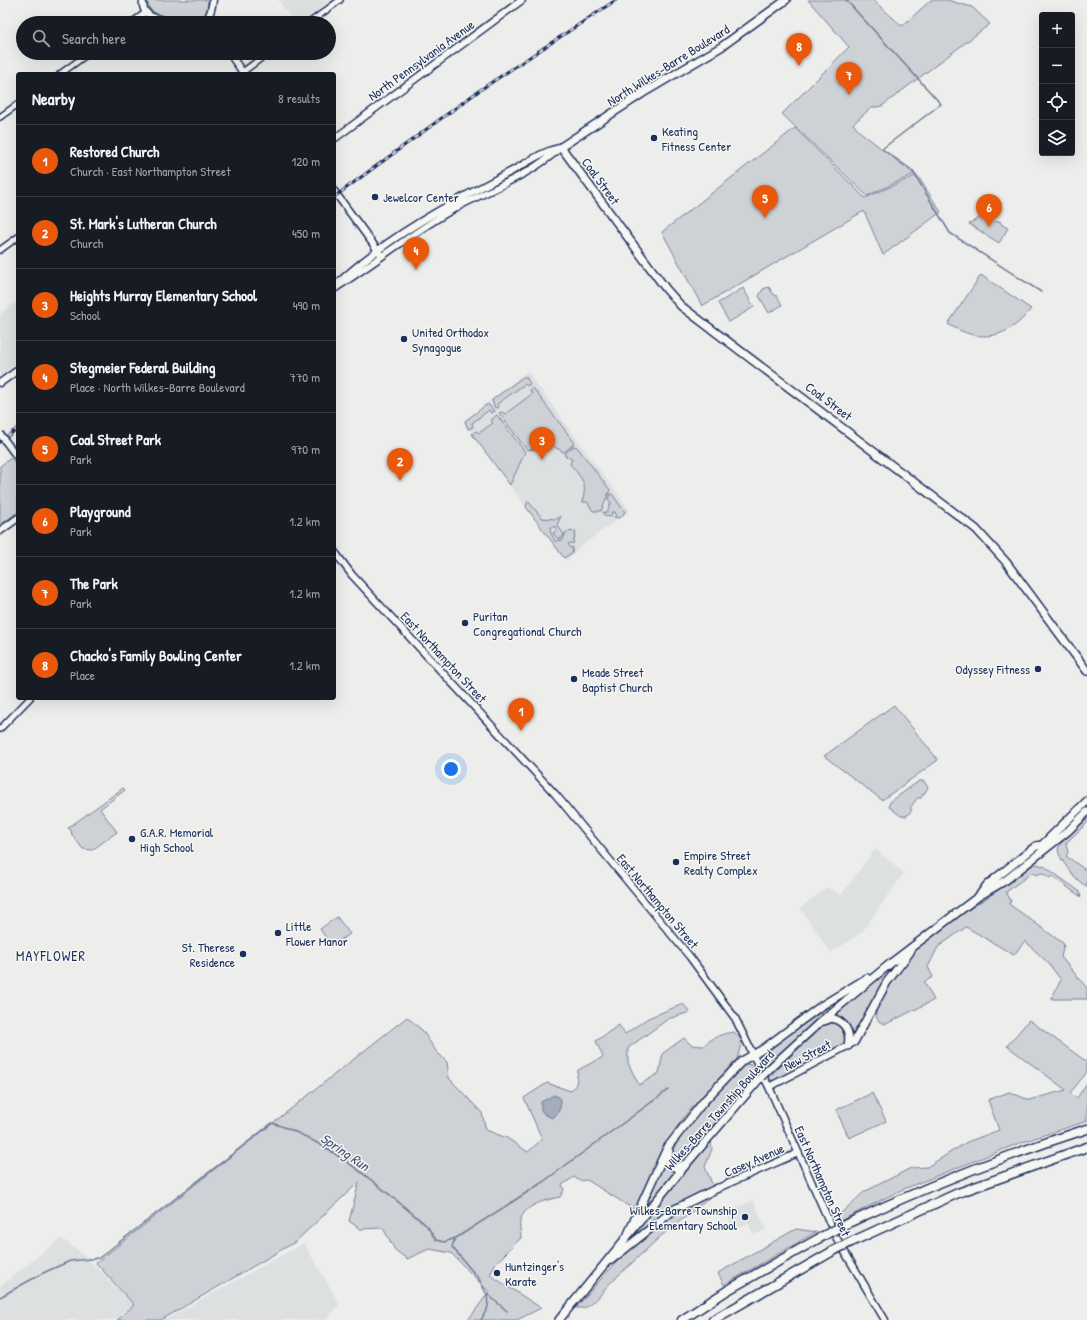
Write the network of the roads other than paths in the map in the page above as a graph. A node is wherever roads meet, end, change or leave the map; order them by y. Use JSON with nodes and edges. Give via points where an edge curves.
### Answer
{"nodes":[{"id":1,"x":143,"y":0,"type":"edge"},
{"id":2,"x":213,"y":0,"type":"edge"},
{"id":3,"x":340,"y":0,"type":"edge"},
{"id":4,"x":522,"y":0,"type":"edge"},
{"id":5,"x":786,"y":0,"type":"edge"},
{"id":6,"x":146,"y":13,"type":"junction"},
{"id":7,"x":142,"y":16,"type":"edge"},
{"id":8,"x":150,"y":16,"type":"edge"},
{"id":9,"x":209,"y":16,"type":"edge"},
{"id":10,"x":318,"y":16,"type":"edge"},
{"id":11,"x":79,"y":60,"type":"edge"},
{"id":12,"x":234,"y":60,"type":"edge"},
{"id":13,"x":259,"y":60,"type":"edge"},
{"id":14,"x":63,"y":72,"type":"edge"},
{"id":15,"x":241,"y":72,"type":"edge"},
{"id":16,"x":243,"y":72,"type":"edge"},
{"id":17,"x":16,"y":105,"type":"edge"},
{"id":18,"x":0,"y":117,"type":"edge"},
{"id":19,"x":336,"y":137,"type":"edge"},
{"id":20,"x":561,"y":147,"type":"junction"},
{"id":21,"x":336,"y":194,"type":"edge"},
{"id":22,"x":16,"y":238,"type":"edge"},
{"id":23,"x":0,"y":250,"type":"edge"},
{"id":24,"x":377,"y":250,"type":"junction"},
{"id":25,"x":382,"y":257,"type":"junction"},
{"id":26,"x":336,"y":286,"type":"edge"},
{"id":27,"x":336,"y":287,"type":"edge"},
{"id":28,"x":16,"y":371,"type":"edge"},
{"id":29,"x":0,"y":383,"type":"edge"},
{"id":30,"x":0,"y":434,"type":"edge"},
{"id":31,"x":16,"y":455,"type":"edge"},
{"id":32,"x":16,"y":519,"type":"edge"},
{"id":33,"x":0,"y":531,"type":"edge"},
{"id":34,"x":336,"y":554,"type":"edge"},
{"id":35,"x":1087,"y":671,"type":"edge"},
{"id":36,"x":28,"y":700,"type":"edge"},
{"id":37,"x":0,"y":729,"type":"edge"},
{"id":38,"x":1087,"y":801,"type":"edge"},
{"id":39,"x":1087,"y":812,"type":"edge"},
{"id":40,"x":979,"y":896,"type":"junction"},
{"id":41,"x":927,"y":936,"type":"junction"},
{"id":42,"x":890,"y":963,"type":"junction"},
{"id":43,"x":818,"y":1023,"type":"junction"},
{"id":44,"x":851,"y":1044,"type":"junction"},
{"id":45,"x":752,"y":1055,"type":"junction"},
{"id":46,"x":769,"y":1087,"type":"junction"},
{"id":47,"x":1087,"y":1129,"type":"edge"},
{"id":48,"x":672,"y":1143,"type":"junction"},
{"id":49,"x":1087,"y":1147,"type":"edge"},
{"id":50,"x":798,"y":1153,"type":"junction"},
{"id":51,"x":688,"y":1162,"type":"junction"},
{"id":52,"x":718,"y":1188,"type":"joint"},
{"id":53,"x":628,"y":1234,"type":"junction"},
{"id":54,"x":603,"y":1266,"type":"junction"},
{"id":55,"x":559,"y":1320,"type":"edge"},
{"id":56,"x":682,"y":1320,"type":"edge"},
{"id":57,"x":713,"y":1320,"type":"edge"},
{"id":58,"x":885,"y":1320,"type":"edge"}],
"edges":[{"from":1,"to":6,"type":"main road","via":[[142,5]]},
{"from":2,"to":9,"type":"main road"},
{"from":3,"to":10,"type":"street"},
{"from":4,"to":19,"type":"main road","name":"North Pennsylvania Avenue"},
{"from":5,"to":20,"type":"main road","name":"North Wilkes-Barre Boulevard","via":[[721,47],[643,93]]},
{"from":6,"to":7,"type":"street"},
{"from":6,"to":8,"type":"main road"},
{"from":11,"to":14,"type":"street"},
{"from":12,"to":15,"type":"main road"},
{"from":13,"to":16,"type":"street"},
{"from":17,"to":18,"type":"street"},
{"from":20,"to":24,"type":"main road","name":"North Wilkes-Barre Boulevard","via":[[546,150],[522,166],[443,207]]},
{"from":20,"to":25,"type":"main road","name":"North Wilkes-Barre Boulevard","via":[[525,172],[446,213]]},
{"from":20,"to":35,"type":"main road","name":"Coal Street","via":[[681,306],[976,529],[1006,562]]},
{"from":21,"to":24,"type":"main road"},
{"from":22,"to":23,"type":"street"},
{"from":24,"to":25,"type":"main road"},
{"from":24,"to":26,"type":"main road","name":"North Wilkes-Barre Boulevard"},
{"from":25,"to":27,"type":"main road","name":"North Wilkes-Barre Boulevard"},
{"from":28,"to":29,"type":"main road"},
{"from":30,"to":31,"type":"main road","bridge":true},
{"from":32,"to":33,"type":"main road"},
{"from":34,"to":45,"type":"main road","name":"East Northampton Street","via":[[352,575],[556,795],[690,957],[735,1018]]},
{"from":36,"to":37,"type":"street"},
{"from":38,"to":40,"type":"main road","name":"Wilkes-Barre Township Boulevard","via":[[1042,845],[1036,846],[987,885]]},
{"from":39,"to":40,"type":"main road","name":"Wilkes-Barre Township Boulevard","via":[[1068,831],[1006,880]]},
{"from":40,"to":41,"type":"main road","name":"Wilkes-Barre Township Boulevard"},
{"from":41,"to":42,"type":"main road","name":"Wilkes-Barre Township Boulevard"},
{"from":41,"to":44,"type":"main road","via":[[908,954],[890,977]]},
{"from":42,"to":43,"type":"main road","name":"Wilkes-Barre Township Boulevard"},
{"from":42,"to":45,"type":"main road"},
{"from":43,"to":44,"type":"main road","via":[[832,1018],[843,1023]]},
{"from":43,"to":51,"type":"main road","name":"Wilkes-Barre Township Boulevard","bridge":true,"via":[[761,1077]]},
{"from":44,"to":46,"type":"main road","name":"New Street"},
{"from":45,"to":46,"type":"main road","name":"East Northampton Street"},
{"from":45,"to":48,"type":"main road","via":[[742,1061],[704,1101]]},
{"from":46,"to":50,"type":"main road","name":"East Northampton Street"},
{"from":47,"to":56,"type":"highway","bridge":true,"via":[[1002,1157],[842,1226],[728,1290]]},
{"from":48,"to":51,"type":"main road","via":[[667,1156],[668,1163],[676,1168]]},
{"from":48,"to":53,"type":"main road","via":[[667,1148]]},
{"from":49,"to":57,"type":"highway","bridge":true,"via":[[958,1193],[850,1242]]},
{"from":50,"to":52,"type":"main road","name":"Casey Avenue"},
{"from":50,"to":58,"type":"main road","name":"East Northampton Street","via":[[836,1238]]},
{"from":51,"to":53,"type":"main road","name":"Wilkes-Barre Township Boulevard"},
{"from":52,"to":54,"type":"main road","via":[[675,1210]]},
{"from":53,"to":54,"type":"main road","name":"Wilkes-Barre Township Boulevard"},
{"from":54,"to":55,"type":"main road","name":"Wilkes-Barre Township Boulevard"}]}
